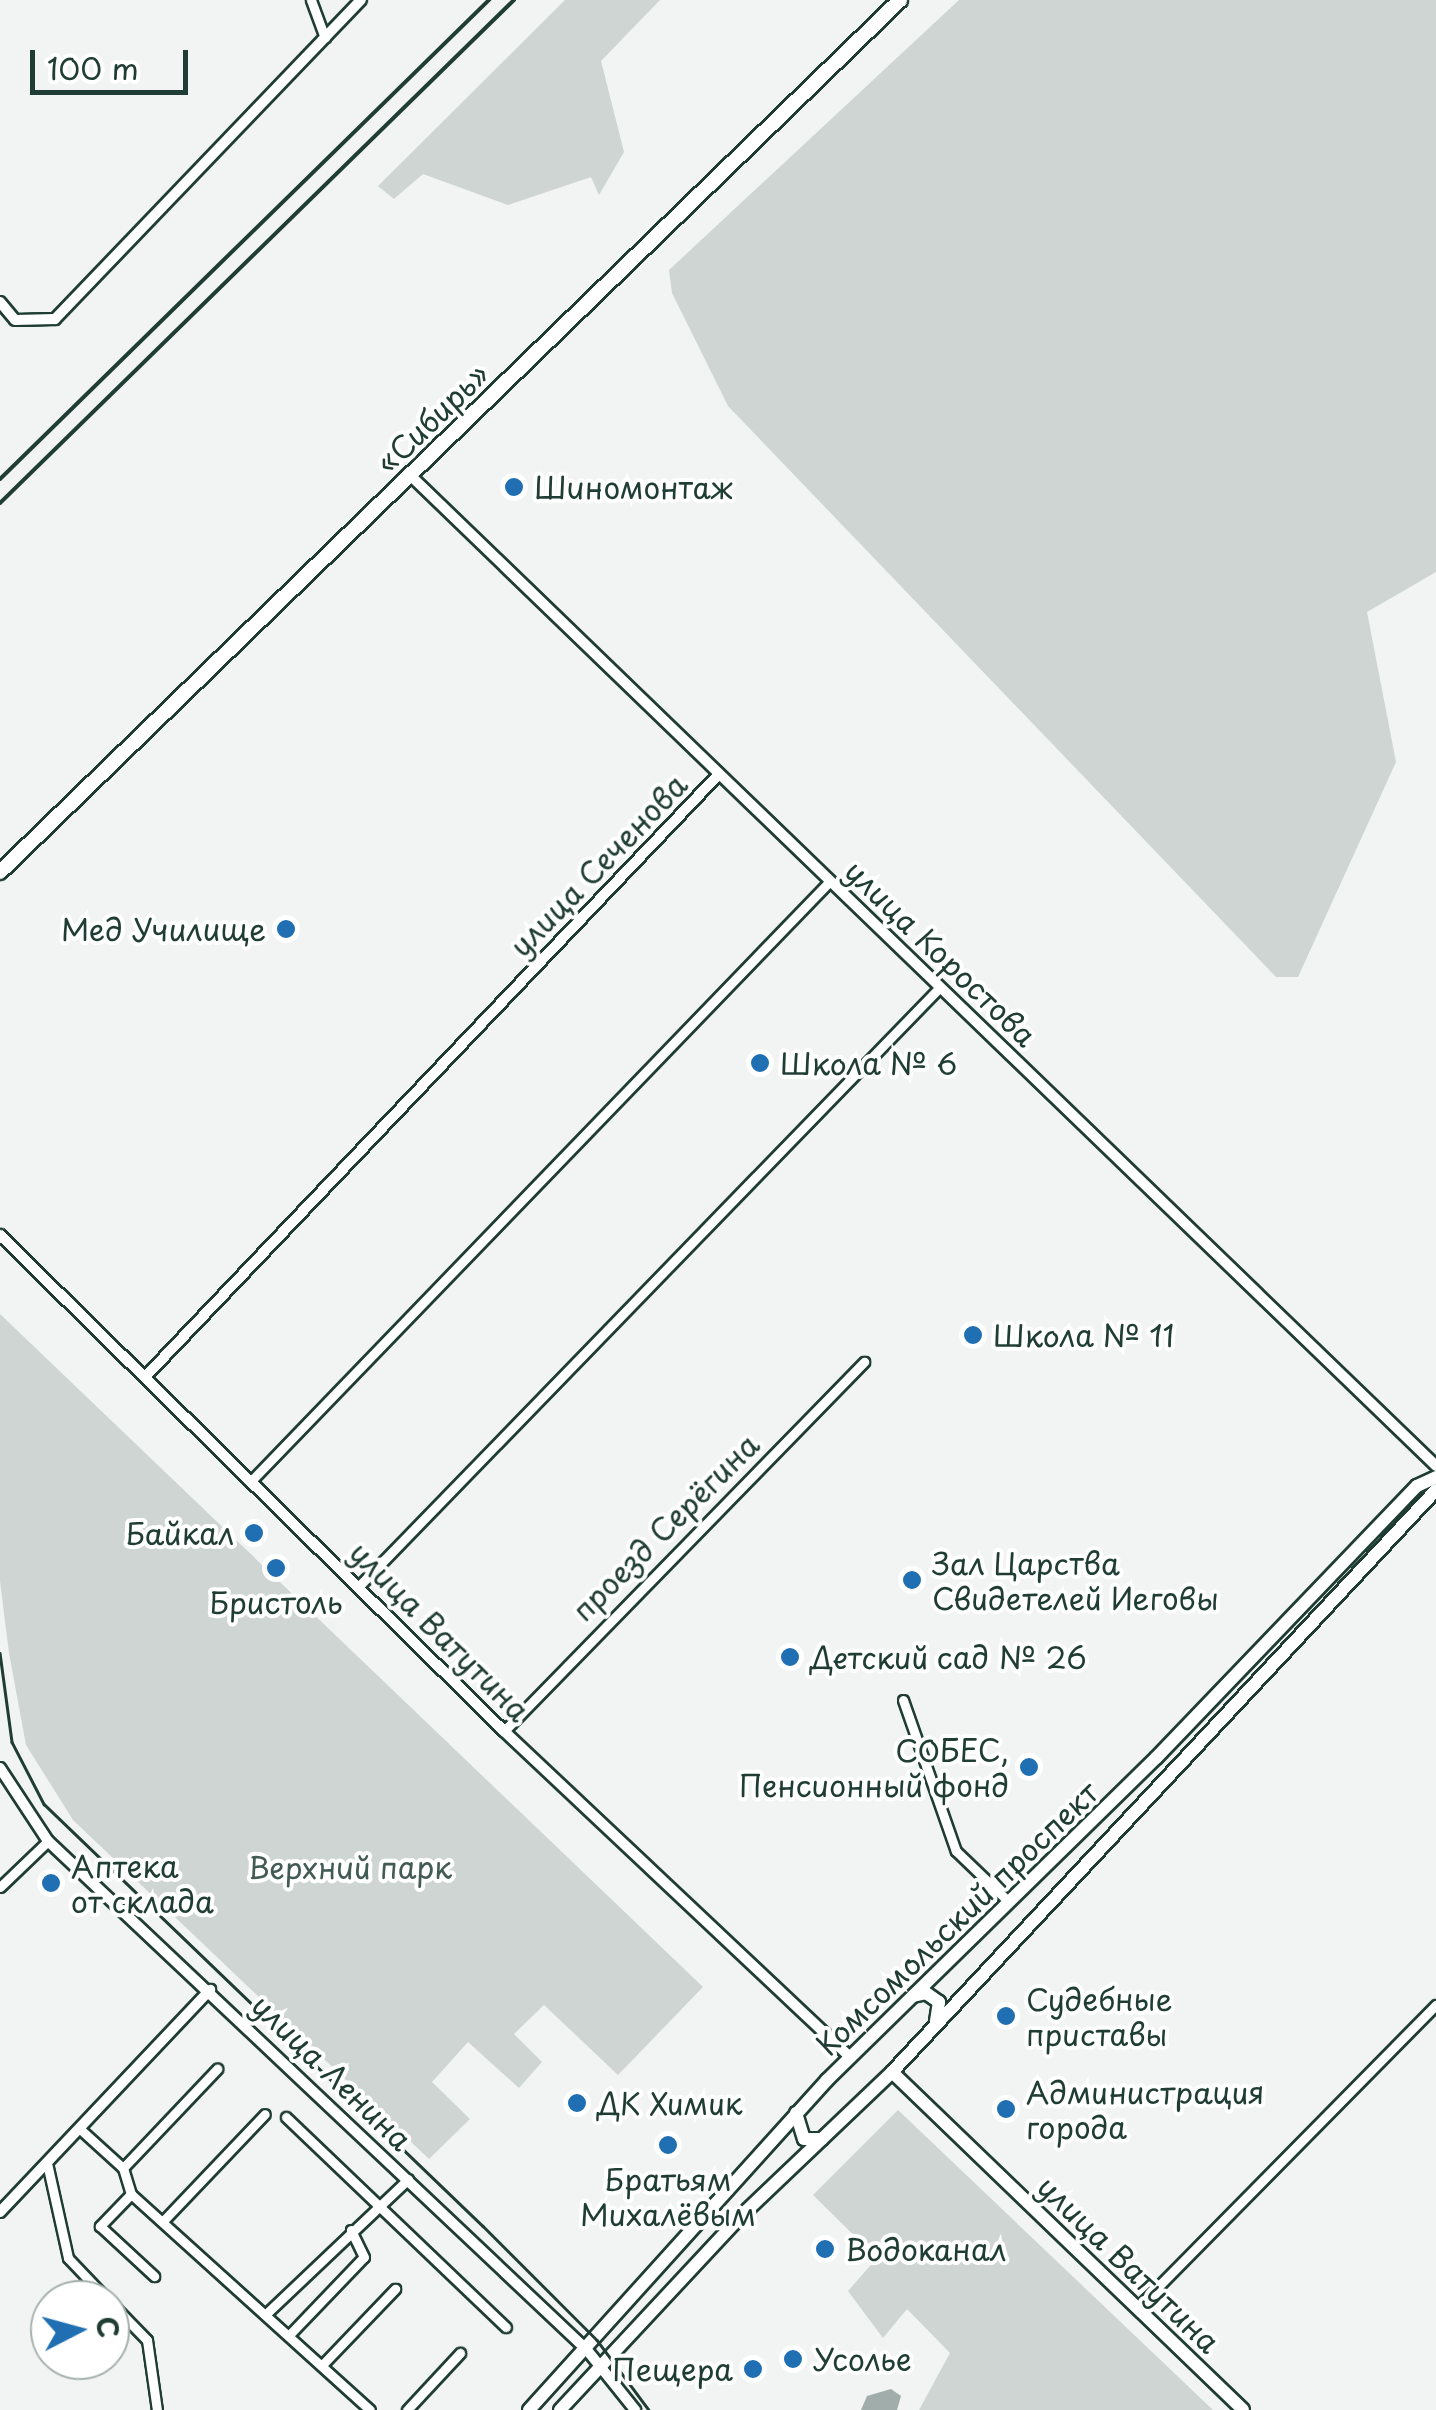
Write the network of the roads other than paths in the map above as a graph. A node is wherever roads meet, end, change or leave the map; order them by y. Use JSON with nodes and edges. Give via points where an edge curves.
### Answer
{"nodes":[{"id":1,"x":310,"y":0,"type":"edge"},
{"id":2,"x":361,"y":0,"type":"edge"},
{"id":3,"x":900,"y":0,"type":"edge"},
{"id":4,"x":325,"y":38,"type":"junction"},
{"id":5,"x":0,"y":302,"type":"edge"},
{"id":6,"x":411,"y":476,"type":"junction"},
{"id":7,"x":720,"y":774,"type":"junction"},
{"id":8,"x":0,"y":872,"type":"edge"},
{"id":9,"x":830,"y":881,"type":"junction"},
{"id":10,"x":940,"y":987,"type":"junction"},
{"id":11,"x":0,"y":1235,"type":"edge"},
{"id":12,"x":864,"y":1362,"type":"dead end"},
{"id":13,"x":145,"y":1376,"type":"junction"},
{"id":14,"x":1436,"y":1466,"type":"edge"},
{"id":15,"x":1436,"y":1478,"type":"edge"},
{"id":16,"x":251,"y":1480,"type":"junction"},
{"id":17,"x":1436,"y":1490,"type":"edge"},
{"id":18,"x":359,"y":1586,"type":"junction"},
{"id":19,"x":903,"y":1700,"type":"dead end"},
{"id":20,"x":504,"y":1730,"type":"junction"},
{"id":21,"x":0,"y":1768,"type":"edge"},
{"id":22,"x":48,"y":1841,"type":"junction"},
{"id":23,"x":0,"y":1887,"type":"edge"},
{"id":24,"x":1008,"y":1900,"type":"dead end"},
{"id":25,"x":210,"y":1990,"type":"junction"},
{"id":26,"x":910,"y":1998,"type":"junction"},
{"id":27,"x":1436,"y":2004,"type":"edge"},
{"id":28,"x":935,"y":2025,"type":"junction"},
{"id":29,"x":850,"y":2058,"type":"junction"},
{"id":30,"x":218,"y":2069,"type":"dead end"},
{"id":31,"x":892,"y":2072,"type":"junction"},
{"id":32,"x":796,"y":2113,"type":"junction"},
{"id":33,"x":265,"y":2114,"type":"dead end"},
{"id":34,"x":286,"y":2117,"type":"dead end"},
{"id":35,"x":78,"y":2132,"type":"junction"},
{"id":36,"x":824,"y":2138,"type":"junction"},
{"id":37,"x":47,"y":2163,"type":"junction"},
{"id":38,"x":123,"y":2168,"type":"junction"},
{"id":39,"x":408,"y":2179,"type":"junction"},
{"id":40,"x":130,"y":2194,"type":"junction"},
{"id":41,"x":380,"y":2204,"type":"junction"},
{"id":42,"x":0,"y":2212,"type":"edge"},
{"id":43,"x":164,"y":2220,"type":"junction"},
{"id":44,"x":350,"y":2230,"type":"junction"},
{"id":45,"x":154,"y":2276,"type":"dead end"},
{"id":46,"x":89,"y":2280,"type":"edge"},
{"id":47,"x":395,"y":2289,"type":"dead end"},
{"id":48,"x":1137,"y":2308,"type":"junction"},
{"id":49,"x":268,"y":2312,"type":"junction"},
{"id":50,"x":130,"y":2323,"type":"edge"},
{"id":51,"x":506,"y":2327,"type":"dead end"},
{"id":52,"x":291,"y":2332,"type":"junction"},
{"id":53,"x":587,"y":2350,"type":"junction"},
{"id":54,"x":460,"y":2353,"type":"dead end"},
{"id":55,"x":324,"y":2363,"type":"junction"},
{"id":56,"x":602,"y":2366,"type":"junction"},
{"id":57,"x":157,"y":2410,"type":"edge"},
{"id":58,"x":370,"y":2410,"type":"edge"},
{"id":59,"x":407,"y":2410,"type":"edge"},
{"id":60,"x":529,"y":2410,"type":"edge"},
{"id":61,"x":560,"y":2410,"type":"edge"},
{"id":62,"x":635,"y":2410,"type":"edge"},
{"id":63,"x":1244,"y":2410,"type":"edge"}],
"edges":[{"from":1,"to":4,"type":"street"},
{"from":2,"to":4,"type":"street"},
{"from":3,"to":6,"type":"main road","name":"«Сибирь»"},
{"from":4,"to":5,"type":"street","via":[[55,319],[15,320]]},
{"from":6,"to":7,"type":"street","name":"улица Коростова"},
{"from":6,"to":8,"type":"main road","name":"«Сибирь»"},
{"from":7,"to":9,"type":"street","name":"улица Коростова"},
{"from":7,"to":13,"type":"street","name":"улица Сеченова"},
{"from":9,"to":10,"type":"street","name":"улица Коростова"},
{"from":9,"to":16,"type":"street"},
{"from":10,"to":14,"type":"street","name":"улица Коростова"},
{"from":10,"to":18,"type":"street"},
{"from":11,"to":13,"type":"street","name":"улица Ватутина"},
{"from":12,"to":20,"type":"street","name":"проезд Серёгина"},
{"from":13,"to":16,"type":"street","name":"улица Ватутина"},
{"from":15,"to":26,"type":"main road","name":"Комсомольский проспект","via":[[1417,1486],[1156,1758]]},
{"from":16,"to":18,"type":"street","name":"улица Ватутина"},
{"from":17,"to":28,"type":"main road","name":"Комсомольский проспект"},
{"from":18,"to":20,"type":"street","name":"улица Ватутина"},
{"from":19,"to":24,"type":"street","via":[[956,1851]]},
{"from":20,"to":29,"type":"street","name":"улица Ватутина"},
{"from":21,"to":22,"type":"street","name":"улица Ленина"},
{"from":22,"to":23,"type":"street"},
{"from":22,"to":25,"type":"street","name":"улица Ленина"},
{"from":25,"to":35,"type":"street"},
{"from":25,"to":39,"type":"street","name":"улица Ленина"},
{"from":26,"to":28,"type":"main road","via":[[932,1995],[940,2012]]},
{"from":26,"to":29,"type":"main road","name":"Комсомольский проспект"},
{"from":27,"to":48,"type":"street"},
{"from":28,"to":31,"type":"main road","name":"Комсомольский проспект"},
{"from":29,"to":32,"type":"main road","name":"Комсомольский проспект"},
{"from":30,"to":38,"type":"street"},
{"from":31,"to":36,"type":"main road","name":"Комсомольский проспект"},
{"from":31,"to":48,"type":"main road","name":"улица Ватутина"},
{"from":32,"to":36,"type":"main road","via":[[804,2139]]},
{"from":32,"to":53,"type":"main road","name":"Комсомольский проспект"},
{"from":33,"to":43,"type":"street"},
{"from":34,"to":41,"type":"street"},
{"from":35,"to":37,"type":"street"},
{"from":35,"to":38,"type":"street"},
{"from":36,"to":56,"type":"main road","name":"Комсомольский проспект","via":[[742,2215]]},
{"from":37,"to":42,"type":"street"},
{"from":37,"to":46,"type":"street","via":[[68,2258]]},
{"from":38,"to":40,"type":"street"},
{"from":39,"to":41,"type":"street"},
{"from":39,"to":53,"type":"street","name":"улица Ленина"},
{"from":40,"to":43,"type":"street"},
{"from":40,"to":45,"type":"street","via":[[100,2226]]},
{"from":41,"to":44,"type":"street"},
{"from":41,"to":51,"type":"street"},
{"from":43,"to":49,"type":"street"},
{"from":44,"to":49,"type":"street"},
{"from":44,"to":52,"type":"street","via":[[364,2257]]},
{"from":47,"to":55,"type":"street"},
{"from":48,"to":63,"type":"main road","name":"улица Ватутина"},
{"from":49,"to":52,"type":"street"},
{"from":50,"to":57,"type":"street","via":[[147,2340]]},
{"from":52,"to":55,"type":"street"},
{"from":53,"to":56,"type":"street","name":"улица Ленина"},
{"from":53,"to":60,"type":"main road","name":"Комсомольский проспект"},
{"from":54,"to":59,"type":"street"},
{"from":55,"to":58,"type":"street"},
{"from":56,"to":61,"type":"main road","name":"Комсомольский проспект"},
{"from":56,"to":62,"type":"street","name":"улица Ленина"}]}
